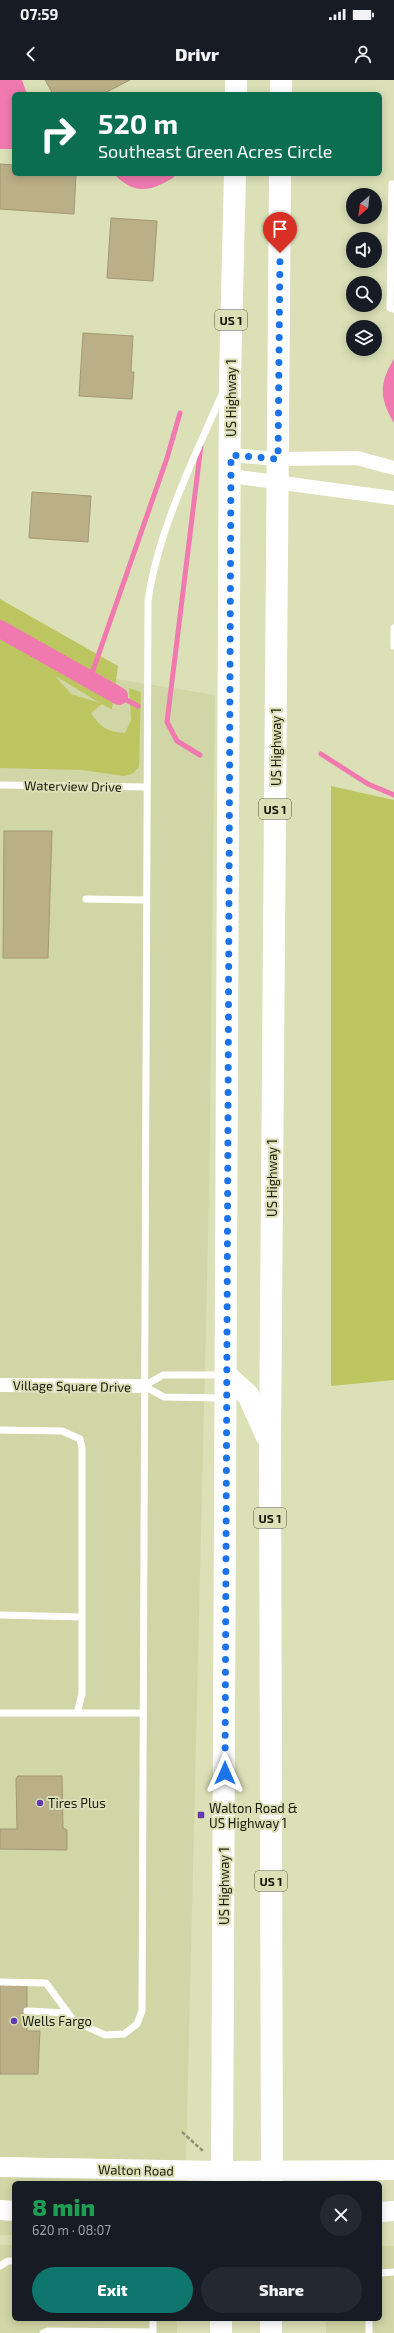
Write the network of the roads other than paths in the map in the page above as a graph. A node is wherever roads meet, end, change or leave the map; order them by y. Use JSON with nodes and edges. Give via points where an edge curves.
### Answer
{"nodes":[{"id":1,"x":236,"y":80,"type":"edge"},
{"id":2,"x":281,"y":80,"type":"edge"},
{"id":3,"x":236,"y":92,"type":"edge"},
{"id":4,"x":281,"y":92,"type":"edge"},
{"id":5,"x":235,"y":176,"type":"edge"},
{"id":6,"x":280,"y":176,"type":"edge"},
{"id":7,"x":394,"y":184,"type":"edge"},
{"id":8,"x":393,"y":221,"type":"edge"},
{"id":9,"x":394,"y":308,"type":"edge"},
{"id":10,"x":230,"y":376,"type":"junction"},
{"id":11,"x":278,"y":459,"type":"junction"},
{"id":12,"x":231,"y":465,"type":"junction"},
{"id":13,"x":394,"y":468,"type":"edge"},
{"id":14,"x":278,"y":480,"type":"junction"},
{"id":15,"x":394,"y":498,"type":"edge"},
{"id":16,"x":394,"y":628,"type":"edge"},
{"id":17,"x":394,"y":646,"type":"edge"},
{"id":18,"x":0,"y":785,"type":"edge"},
{"id":19,"x":146,"y":787,"type":"junction"},
{"id":20,"x":86,"y":899,"type":"dead end"},
{"id":21,"x":146,"y":900,"type":"junction"},
{"id":22,"x":226,"y":1375,"type":"junction"},
{"id":23,"x":0,"y":1385,"type":"edge"},
{"id":24,"x":144,"y":1386,"type":"junction"},
{"id":25,"x":227,"y":1398,"type":"junction"},
{"id":26,"x":0,"y":1430,"type":"edge"},
{"id":27,"x":270,"y":1444,"type":"junction"},
{"id":28,"x":0,"y":1615,"type":"edge"},
{"id":29,"x":82,"y":1617,"type":"junction"},
{"id":30,"x":0,"y":1713,"type":"edge"},
{"id":31,"x":77,"y":1713,"type":"junction"},
{"id":32,"x":143,"y":1713,"type":"junction"},
{"id":33,"x":0,"y":1982,"type":"edge"},
{"id":34,"x":27,"y":2011,"type":"dead end"},
{"id":35,"x":68,"y":2013,"type":"junction"},
{"id":36,"x":0,"y":2167,"type":"edge"},
{"id":37,"x":394,"y":2170,"type":"edge"},
{"id":38,"x":272,"y":2176,"type":"edge"},
{"id":39,"x":222,"y":2177,"type":"edge"},
{"id":40,"x":0,"y":2210,"type":"edge"},
{"id":41,"x":12,"y":2211,"type":"edge"},
{"id":42,"x":394,"y":2211,"type":"edge"},
{"id":43,"x":382,"y":2212,"type":"edge"},
{"id":44,"x":12,"y":2261,"type":"edge"},
{"id":45,"x":0,"y":2266,"type":"edge"},
{"id":46,"x":394,"y":2272,"type":"edge"},
{"id":47,"x":382,"y":2273,"type":"edge"},
{"id":48,"x":153,"y":2321,"type":"edge"},
{"id":49,"x":221,"y":2321,"type":"edge"},
{"id":50,"x":271,"y":2321,"type":"edge"},
{"id":51,"x":369,"y":2321,"type":"edge"},
{"id":52,"x":43,"y":2333,"type":"edge"},
{"id":53,"x":153,"y":2333,"type":"edge"},
{"id":54,"x":221,"y":2333,"type":"edge"},
{"id":55,"x":271,"y":2333,"type":"edge"},
{"id":56,"x":369,"y":2333,"type":"edge"}],
"edges":[{"from":1,"to":3,"type":"main road"},
{"from":2,"to":4,"type":"main road"},
{"from":5,"to":10,"type":"main road","name":"US Highway 1","number":"US 1"},
{"from":6,"to":11,"type":"main road","name":"US Highway 1","number":"US 1"},
{"from":7,"to":8,"type":"lane"},
{"from":8,"to":9,"type":"lane","via":[[390,308]]},
{"from":10,"to":12,"type":"main road","name":"US Highway 1","number":"US 1"},
{"from":10,"to":19,"type":"lane","via":[[187,475],[152,574],[148,601]]},
{"from":11,"to":12,"type":"street"},
{"from":11,"to":13,"type":"street","via":[[357,458]]},
{"from":11,"to":14,"type":"main road","name":"US Highway 1","number":"US 1"},
{"from":12,"to":14,"type":"street"},
{"from":12,"to":22,"type":"main road","name":"US Highway 1","number":"US 1"},
{"from":14,"to":15,"type":"street"},
{"from":14,"to":27,"type":"main road","name":"US Highway 1","number":"US 1"},
{"from":16,"to":17,"type":"lane"},
{"from":18,"to":19,"type":"lane","name":"Waterview Drive"},
{"from":19,"to":21,"type":"lane"},
{"from":20,"to":21,"type":"lane"},
{"from":21,"to":24,"type":"lane"},
{"from":22,"to":24,"type":"lane","name":"Village Square Drive","via":[[163,1375]]},
{"from":22,"to":25,"type":"main road","name":"US Highway 1","number":"US 1"},
{"from":22,"to":27,"type":"main road","via":[[248,1395]]},
{"from":23,"to":24,"type":"street","name":"Village Square Drive"},
{"from":24,"to":25,"type":"lane","name":"Village Square Drive","via":[[164,1398]]},
{"from":24,"to":32,"type":"lane"},
{"from":25,"to":39,"type":"main road","name":"US Highway 1","number":"US 1"},
{"from":26,"to":29,"type":"lane","via":[[62,1431],[80,1439]]},
{"from":27,"to":38,"type":"main road","name":"US Highway 1","number":"US 1"},
{"from":28,"to":29,"type":"lane"},
{"from":29,"to":31,"type":"lane","via":[[82,1694]]},
{"from":30,"to":31,"type":"lane"},
{"from":31,"to":32,"type":"lane"},
{"from":32,"to":35,"type":"lane","via":[[142,2011],[137,2024],[124,2034],[105,2035],[74,2021]]},
{"from":33,"to":35,"type":"lane","via":[[46,1983]]},
{"from":34,"to":35,"type":"lane"},
{"from":36,"to":39,"type":"main road","name":"Walton Road"},
{"from":37,"to":38,"type":"main road","name":"Walton Road"},
{"from":38,"to":39,"type":"main road","name":"Walton Road"},
{"from":40,"to":41,"type":"main road"},
{"from":42,"to":43,"type":"main road"},
{"from":44,"to":45,"type":"lane"},
{"from":46,"to":47,"type":"lane"},
{"from":48,"to":53,"type":"lane"},
{"from":49,"to":54,"type":"main road"},
{"from":50,"to":55,"type":"main road"},
{"from":51,"to":56,"type":"lane"},
{"from":52,"to":53,"type":"lane"}]}
